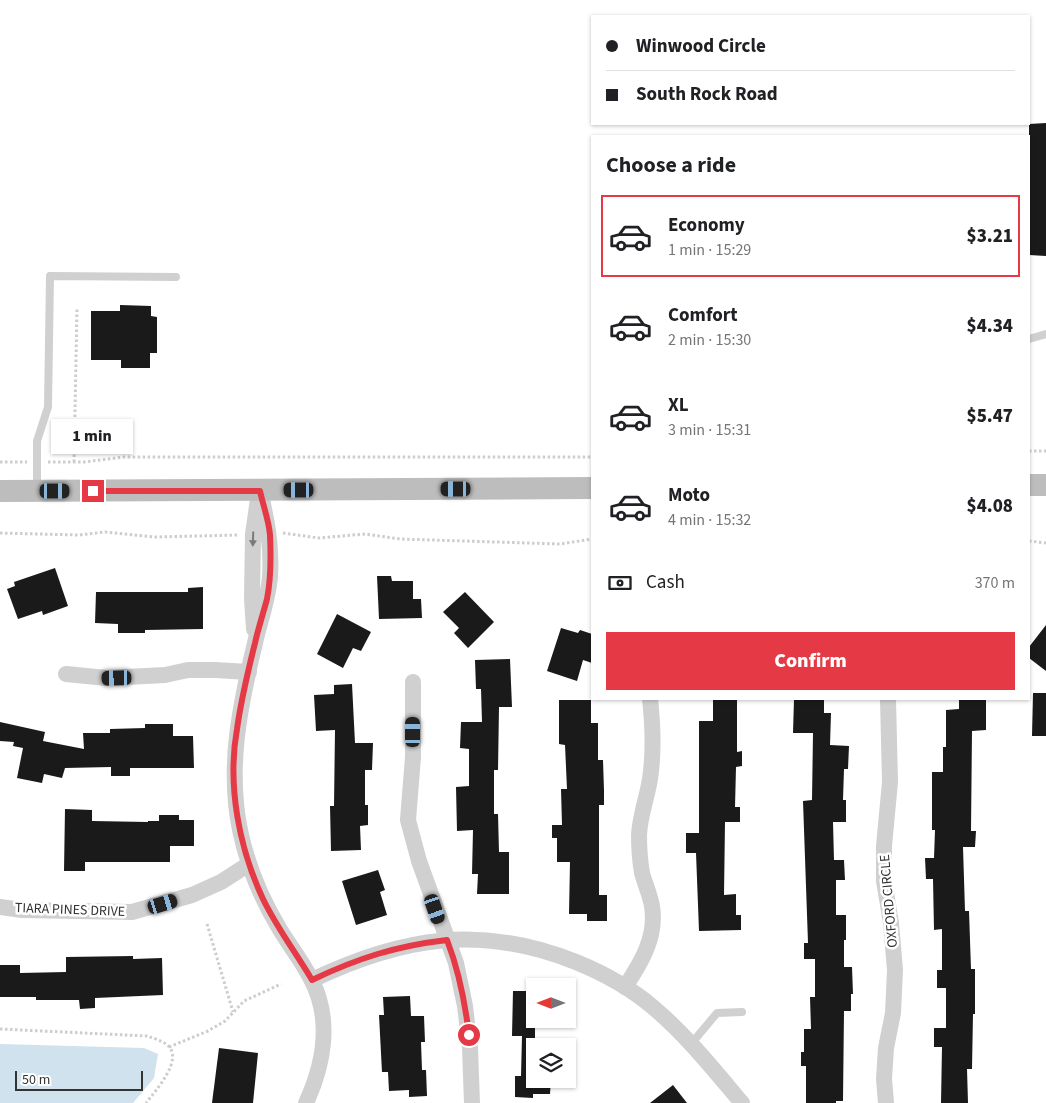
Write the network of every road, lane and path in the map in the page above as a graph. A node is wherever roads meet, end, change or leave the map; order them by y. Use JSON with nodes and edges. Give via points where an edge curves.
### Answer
{"nodes":[{"id":1,"x":176,"y":277,"type":"dead end"},
{"id":2,"x":77,"y":307,"type":"dead end"},
{"id":3,"x":1046,"y":334,"type":"edge"},
{"id":4,"x":1030,"y":339,"type":"edge"},
{"id":5,"x":1030,"y":451,"type":"edge"},
{"id":6,"x":1046,"y":451,"type":"edge"},
{"id":7,"x":591,"y":457,"type":"edge"},
{"id":8,"x":0,"y":462,"type":"edge"},
{"id":9,"x":37,"y":462,"type":"junction"},
{"id":10,"x":74,"y":462,"type":"junction"},
{"id":11,"x":1030,"y":485,"type":"edge"},
{"id":12,"x":1046,"y":485,"type":"edge"},
{"id":13,"x":591,"y":488,"type":"edge"},
{"id":14,"x":0,"y":491,"type":"edge"},
{"id":15,"x":37,"y":491,"type":"junction"},
{"id":16,"x":260,"y":491,"type":"junction"},
{"id":17,"x":0,"y":532,"type":"edge"},
{"id":18,"x":282,"y":533,"type":"dead end"},
{"id":19,"x":235,"y":535,"type":"dead end"},
{"id":20,"x":591,"y":539,"type":"edge"},
{"id":21,"x":1030,"y":541,"type":"edge"},
{"id":22,"x":1046,"y":543,"type":"edge"},
{"id":23,"x":249,"y":672,"type":"junction"},
{"id":24,"x":66,"y":674,"type":"dead end"},
{"id":25,"x":413,"y":682,"type":"dead end"},
{"id":26,"x":650,"y":700,"type":"edge"},
{"id":27,"x":888,"y":700,"type":"edge"},
{"id":28,"x":249,"y":864,"type":"junction"},
{"id":29,"x":0,"y":907,"type":"edge"},
{"id":30,"x":207,"y":924,"type":"dead end"},
{"id":31,"x":447,"y":940,"type":"junction"},
{"id":32,"x":312,"y":980,"type":"junction"},
{"id":33,"x":281,"y":984,"type":"dead end"},
{"id":34,"x":625,"y":987,"type":"junction"},
{"id":35,"x":233,"y":1012,"type":"junction"},
{"id":36,"x":742,"y":1012,"type":"dead end"},
{"id":37,"x":0,"y":1029,"type":"edge"},
{"id":38,"x":691,"y":1044,"type":"junction"},
{"id":39,"x":169,"y":1047,"type":"junction"},
{"id":40,"x":146,"y":1103,"type":"edge"},
{"id":41,"x":306,"y":1103,"type":"edge"},
{"id":42,"x":472,"y":1103,"type":"edge"},
{"id":43,"x":742,"y":1103,"type":"edge"},
{"id":44,"x":886,"y":1103,"type":"edge"}],
"edges":[{"from":1,"to":9,"type":"lane","via":[[50,276],[48,407],[37,441]]},
{"from":2,"to":10,"type":"path"},
{"from":3,"to":4,"type":"lane"},
{"from":5,"to":6,"type":"path"},
{"from":7,"to":10,"type":"path","via":[[124,457]]},
{"from":8,"to":9,"type":"path"},
{"from":9,"to":10,"type":"path"},
{"from":9,"to":15,"type":"lane"},
{"from":11,"to":12,"type":"main road"},
{"from":13,"to":16,"type":"main road"},
{"from":14,"to":15,"type":"main road"},
{"from":15,"to":16,"type":"main road"},
{"from":16,"to":23,"type":"street","via":[[252,534],[254,644]]},
{"from":17,"to":19,"type":"path","via":[[79,535],[105,532],[155,537]]},
{"from":18,"to":20,"type":"path","via":[[319,538],[365,534],[400,539],[560,544]]},
{"from":21,"to":22,"type":"path"},
{"from":23,"to":24,"type":"street","via":[[188,670],[165,675],[106,678]]},
{"from":23,"to":28,"type":"street","via":[[236,730],[234,760],[235,796]]},
{"from":25,"to":31,"type":"street","via":[[413,757],[408,820],[418,861]]},
{"from":26,"to":34,"type":"street","via":[[653,753],[640,820],[639,844],[642,871],[652,906],[652,926],[641,963]]},
{"from":27,"to":44,"type":"street","name":"OXFORD CIRCLE","via":[[890,782],[884,881],[895,970],[893,1013],[886,1048]]},
{"from":28,"to":29,"type":"street","name":"TIARA PINES DRIVE","via":[[192,895],[132,912]]},
{"from":28,"to":32,"type":"street","via":[[267,906]]},
{"from":30,"to":35,"type":"path"},
{"from":31,"to":32,"type":"street","via":[[381,952]]},
{"from":31,"to":34,"type":"street","via":[[484,939],[536,948],[590,968]]},
{"from":31,"to":42,"type":"street","via":[[456,963],[465,1006]]},
{"from":32,"to":41,"type":"street","via":[[324,1039],[317,1077]]},
{"from":33,"to":35,"type":"path","via":[[244,1001]]},
{"from":34,"to":38,"type":"street","via":[[653,1007]]},
{"from":35,"to":39,"type":"path","via":[[208,1031]]},
{"from":36,"to":38,"type":"lane","via":[[717,1013]]},
{"from":37,"to":39,"type":"path","via":[[147,1036]]},
{"from":38,"to":43,"type":"street"},
{"from":39,"to":40,"type":"path","via":[[172,1062],[168,1073]]}]}
